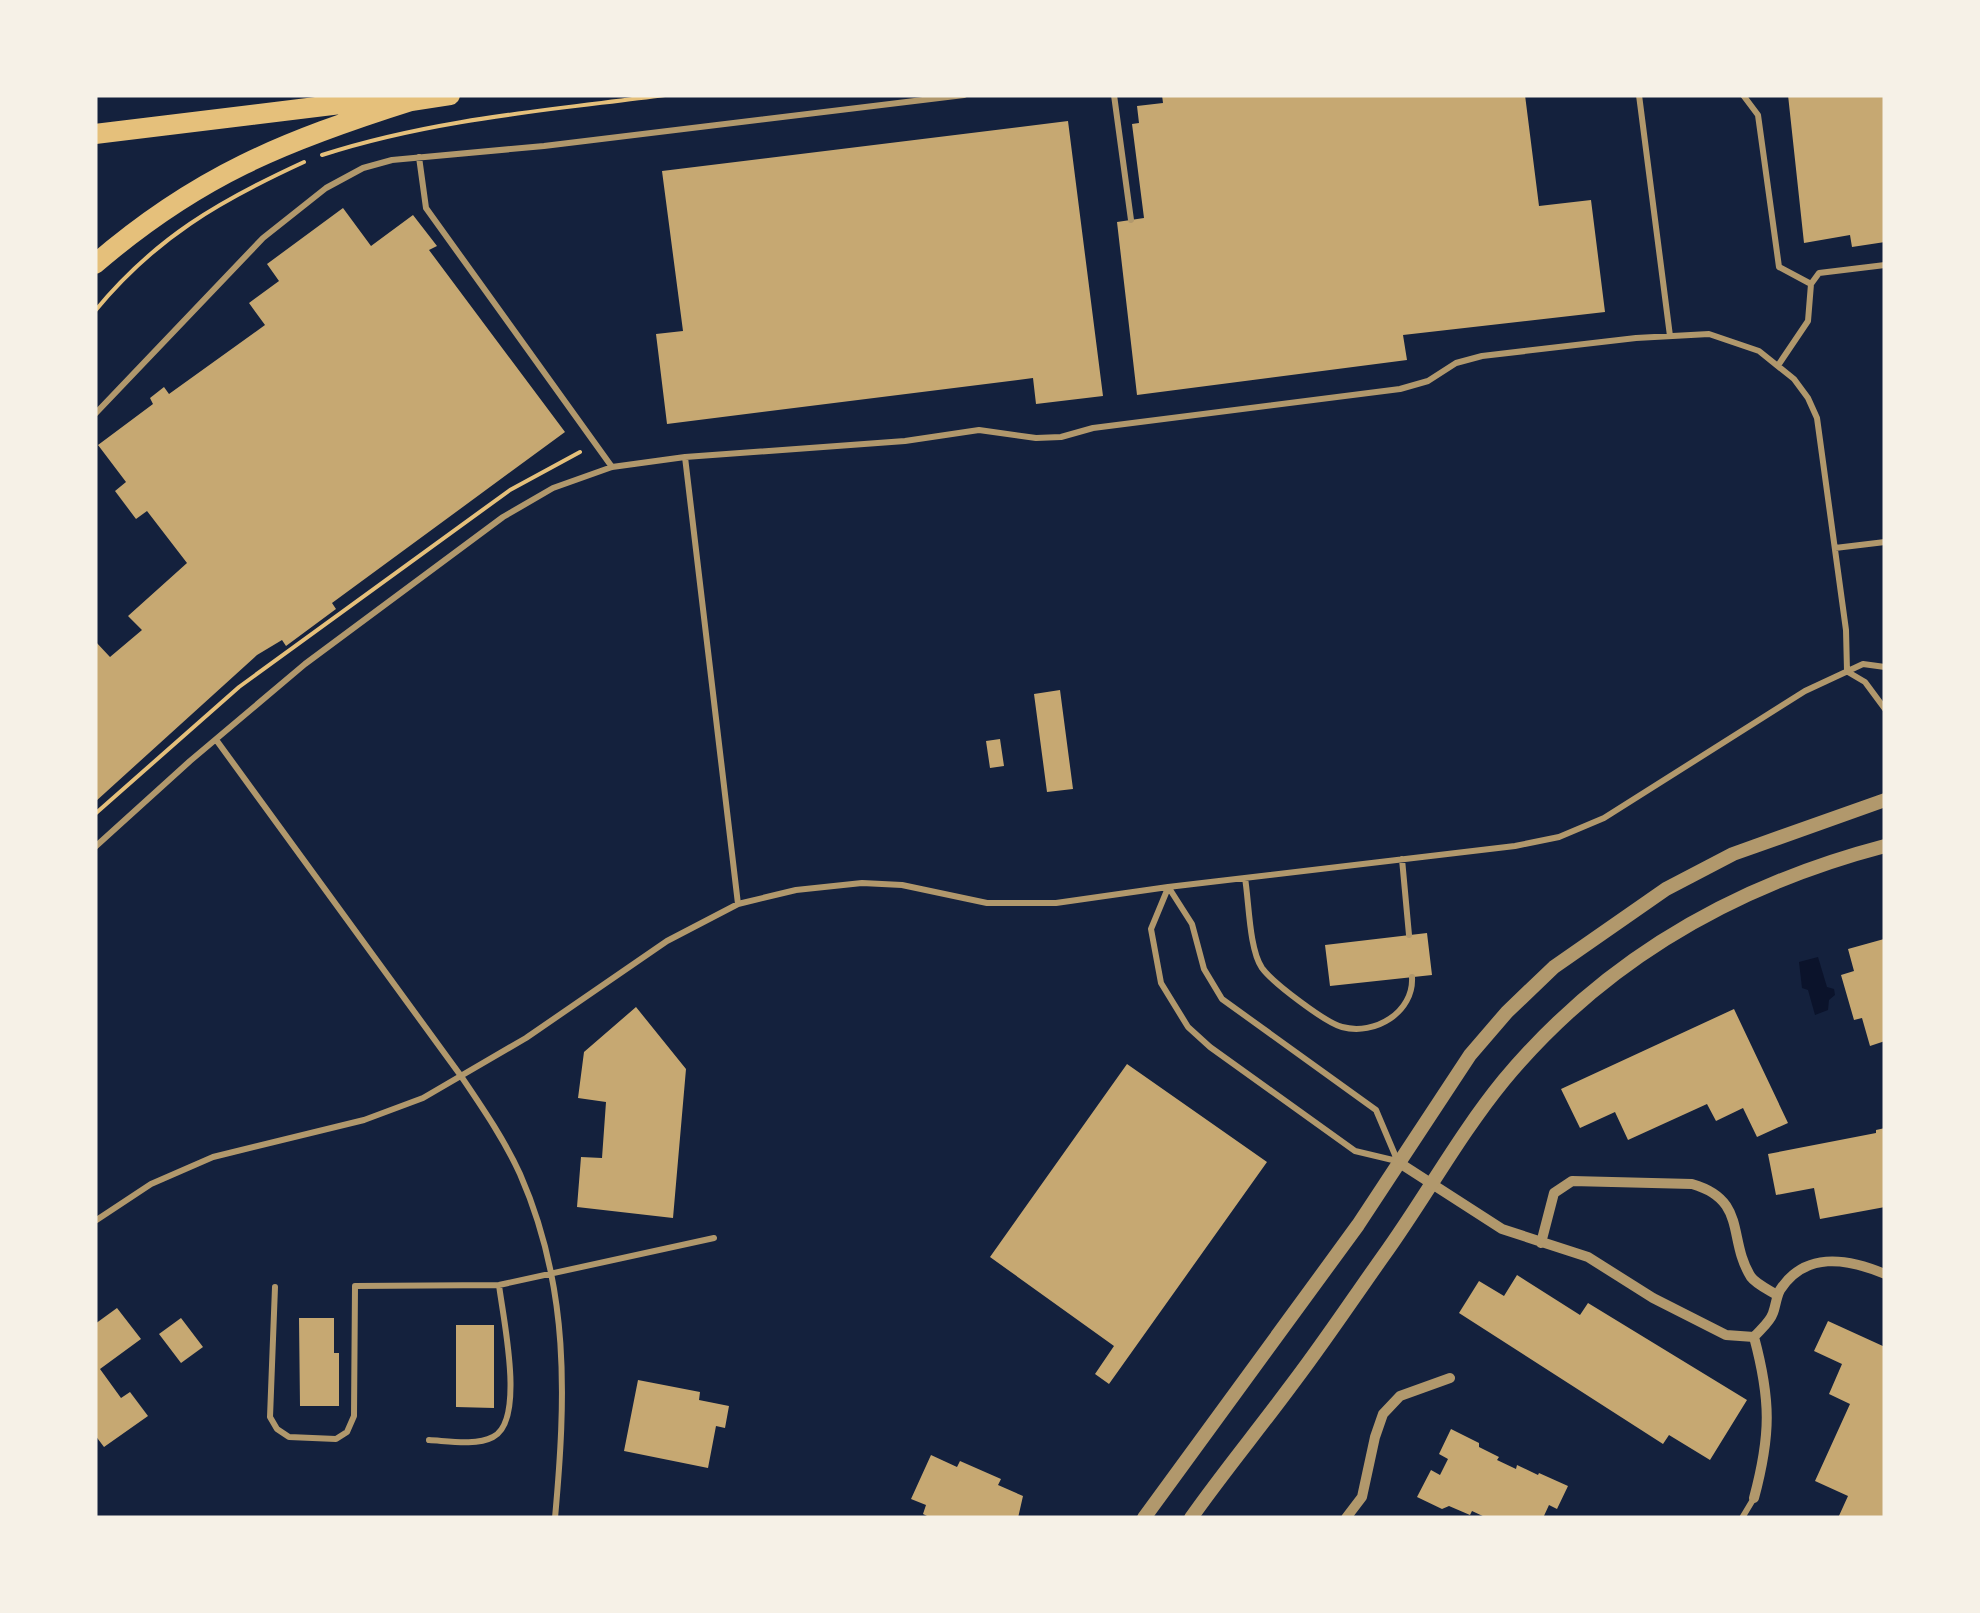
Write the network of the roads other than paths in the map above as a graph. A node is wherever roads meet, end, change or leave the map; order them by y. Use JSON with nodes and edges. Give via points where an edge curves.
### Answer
{"nodes":[{"id":1,"x":450,"y":95,"type":"edge"},
{"id":2,"x":964,"y":95,"type":"edge"},
{"id":3,"x":1114,"y":95,"type":"edge"},
{"id":4,"x":1639,"y":95,"type":"edge"},
{"id":5,"x":1743,"y":95,"type":"edge"},
{"id":6,"x":411,"y":100,"type":"junction"},
{"id":7,"x":95,"y":134,"type":"edge"},
{"id":8,"x":419,"y":157,"type":"junction"},
{"id":9,"x":1131,"y":220,"type":"dead end"},
{"id":10,"x":95,"y":264,"type":"edge"},
{"id":11,"x":1885,"y":265,"type":"edge"},
{"id":12,"x":1812,"y":284,"type":"junction"},
{"id":13,"x":1670,"y":336,"type":"junction"},
{"id":14,"x":1778,"y":364,"type":"junction"},
{"id":15,"x":95,"y":414,"type":"edge"},
{"id":16,"x":684,"y":456,"type":"junction"},
{"id":17,"x":612,"y":466,"type":"junction"},
{"id":18,"x":1885,"y":542,"type":"edge"},
{"id":19,"x":1835,"y":548,"type":"junction"},
{"id":20,"x":1885,"y":667,"type":"edge"},
{"id":21,"x":1848,"y":671,"type":"junction"},
{"id":22,"x":1885,"y":709,"type":"edge"},
{"id":23,"x":217,"y":741,"type":"junction"},
{"id":24,"x":1885,"y":800,"type":"edge"},
{"id":25,"x":1885,"y":846,"type":"edge"},
{"id":26,"x":95,"y":847,"type":"edge"},
{"id":27,"x":1402,"y":859,"type":"junction"},
{"id":28,"x":1246,"y":878,"type":"junction"},
{"id":29,"x":1168,"y":886,"type":"junction"},
{"id":30,"x":738,"y":904,"type":"junction"},
{"id":31,"x":1409,"y":936,"type":"dead end"},
{"id":32,"x":1412,"y":977,"type":"dead end"},
{"id":33,"x":461,"y":1076,"type":"junction"},
{"id":34,"x":1398,"y":1162,"type":"junction"},
{"id":35,"x":1430,"y":1183,"type":"junction"},
{"id":36,"x":95,"y":1221,"type":"edge"},
{"id":37,"x":714,"y":1238,"type":"dead end"},
{"id":38,"x":1541,"y":1243,"type":"junction"},
{"id":39,"x":552,"y":1273,"type":"junction"},
{"id":40,"x":1885,"y":1274,"type":"edge"},
{"id":41,"x":500,"y":1285,"type":"junction"},
{"id":42,"x":275,"y":1287,"type":"dead end"},
{"id":43,"x":1777,"y":1295,"type":"junction"},
{"id":44,"x":1754,"y":1337,"type":"junction"},
{"id":45,"x":1450,"y":1378,"type":"dead end"},
{"id":46,"x":429,"y":1440,"type":"dead end"},
{"id":47,"x":1754,"y":1498,"type":"joint"},
{"id":48,"x":554,"y":1518,"type":"edge"},
{"id":49,"x":1144,"y":1518,"type":"edge"},
{"id":50,"x":1191,"y":1518,"type":"edge"},
{"id":51,"x":1346,"y":1518,"type":"edge"},
{"id":52,"x":1742,"y":1518,"type":"edge"}],
"edges":[{"from":1,"to":6,"type":"highway"},
{"from":2,"to":8,"type":"lane"},
{"from":3,"to":9,"type":"lane"},
{"from":4,"to":13,"type":"lane"},
{"from":5,"to":12,"type":"lane","via":[[1758,115],[1779,266]]},
{"from":6,"to":7,"type":"highway"},
{"from":6,"to":10,"type":"highway","via":[[247,160],[139,226]]},
{"from":8,"to":15,"type":"lane","via":[[363,168],[288,218]]},
{"from":8,"to":17,"type":"lane","via":[[426,208]]},
{"from":11,"to":12,"type":"lane","via":[[1819,273]]},
{"from":12,"to":14,"type":"lane","via":[[1808,321]]},
{"from":13,"to":14,"type":"lane","via":[[1734,340]]},
{"from":13,"to":16,"type":"lane","via":[[1482,356],[1400,390],[1061,437],[979,430],[905,442]]},
{"from":14,"to":19,"type":"lane","via":[[1816,418]]},
{"from":16,"to":17,"type":"lane"},
{"from":16,"to":30,"type":"lane"},
{"from":17,"to":23,"type":"lane","via":[[552,488],[503,517],[306,664]]},
{"from":18,"to":19,"type":"lane"},
{"from":19,"to":21,"type":"lane"},
{"from":20,"to":21,"type":"lane","via":[[1863,664]]},
{"from":21,"to":22,"type":"lane"},
{"from":21,"to":27,"type":"lane","via":[[1805,691],[1604,818],[1515,846]]},
{"from":23,"to":26,"type":"lane"},
{"from":23,"to":33,"type":"lane"},
{"from":24,"to":34,"type":"street","via":[[1732,854],[1666,889],[1565,959],[1470,1055]]},
{"from":25,"to":35,"type":"street","via":[[1829,860],[1735,898],[1610,976],[1504,1082]]},
{"from":27,"to":28,"type":"lane"},
{"from":27,"to":31,"type":"lane"},
{"from":28,"to":29,"type":"lane"},
{"from":28,"to":32,"type":"lane","via":[[1262,968],[1330,1022],[1358,1029],[1393,1018],[1407,1004]]},
{"from":29,"to":30,"type":"lane","via":[[1024,905],[862,884]]},
{"from":29,"to":34,"type":"lane","via":[[1192,924],[1204,969],[1222,999],[1376,1110]]},
{"from":29,"to":34,"type":"lane","via":[[1152,928],[1161,983],[1188,1027],[1356,1151]]},
{"from":30,"to":33,"type":"lane","via":[[667,942]]},
{"from":33,"to":36,"type":"lane","via":[[364,1120],[213,1157],[151,1184]]},
{"from":33,"to":39,"type":"lane","via":[[520,1173]]},
{"from":34,"to":35,"type":"street"},
{"from":34,"to":49,"type":"street"},
{"from":35,"to":38,"type":"street","via":[[1502,1229]]},
{"from":35,"to":50,"type":"street","via":[[1363,1286]]},
{"from":37,"to":39,"type":"lane"},
{"from":38,"to":43,"type":"street","via":[[1554,1193],[1572,1180],[1692,1184],[1728,1205],[1752,1279]]},
{"from":38,"to":44,"type":"street","via":[[1588,1257],[1726,1335]]},
{"from":39,"to":41,"type":"lane"},
{"from":39,"to":48,"type":"lane","via":[[564,1373]]},
{"from":40,"to":43,"type":"street","via":[[1846,1262],[1816,1263],[1794,1271]]},
{"from":41,"to":42,"type":"lane","via":[[355,1286],[354,1416],[336,1439],[289,1438],[270,1417]]},
{"from":41,"to":46,"type":"lane","via":[[509,1366],[505,1428],[491,1438]]},
{"from":43,"to":44,"type":"street","via":[[1772,1317]]},
{"from":44,"to":47,"type":"street","via":[[1768,1431]]},
{"from":45,"to":51,"type":"street","via":[[1400,1396],[1384,1414],[1362,1497]]},
{"from":47,"to":52,"type":"lane"}]}
